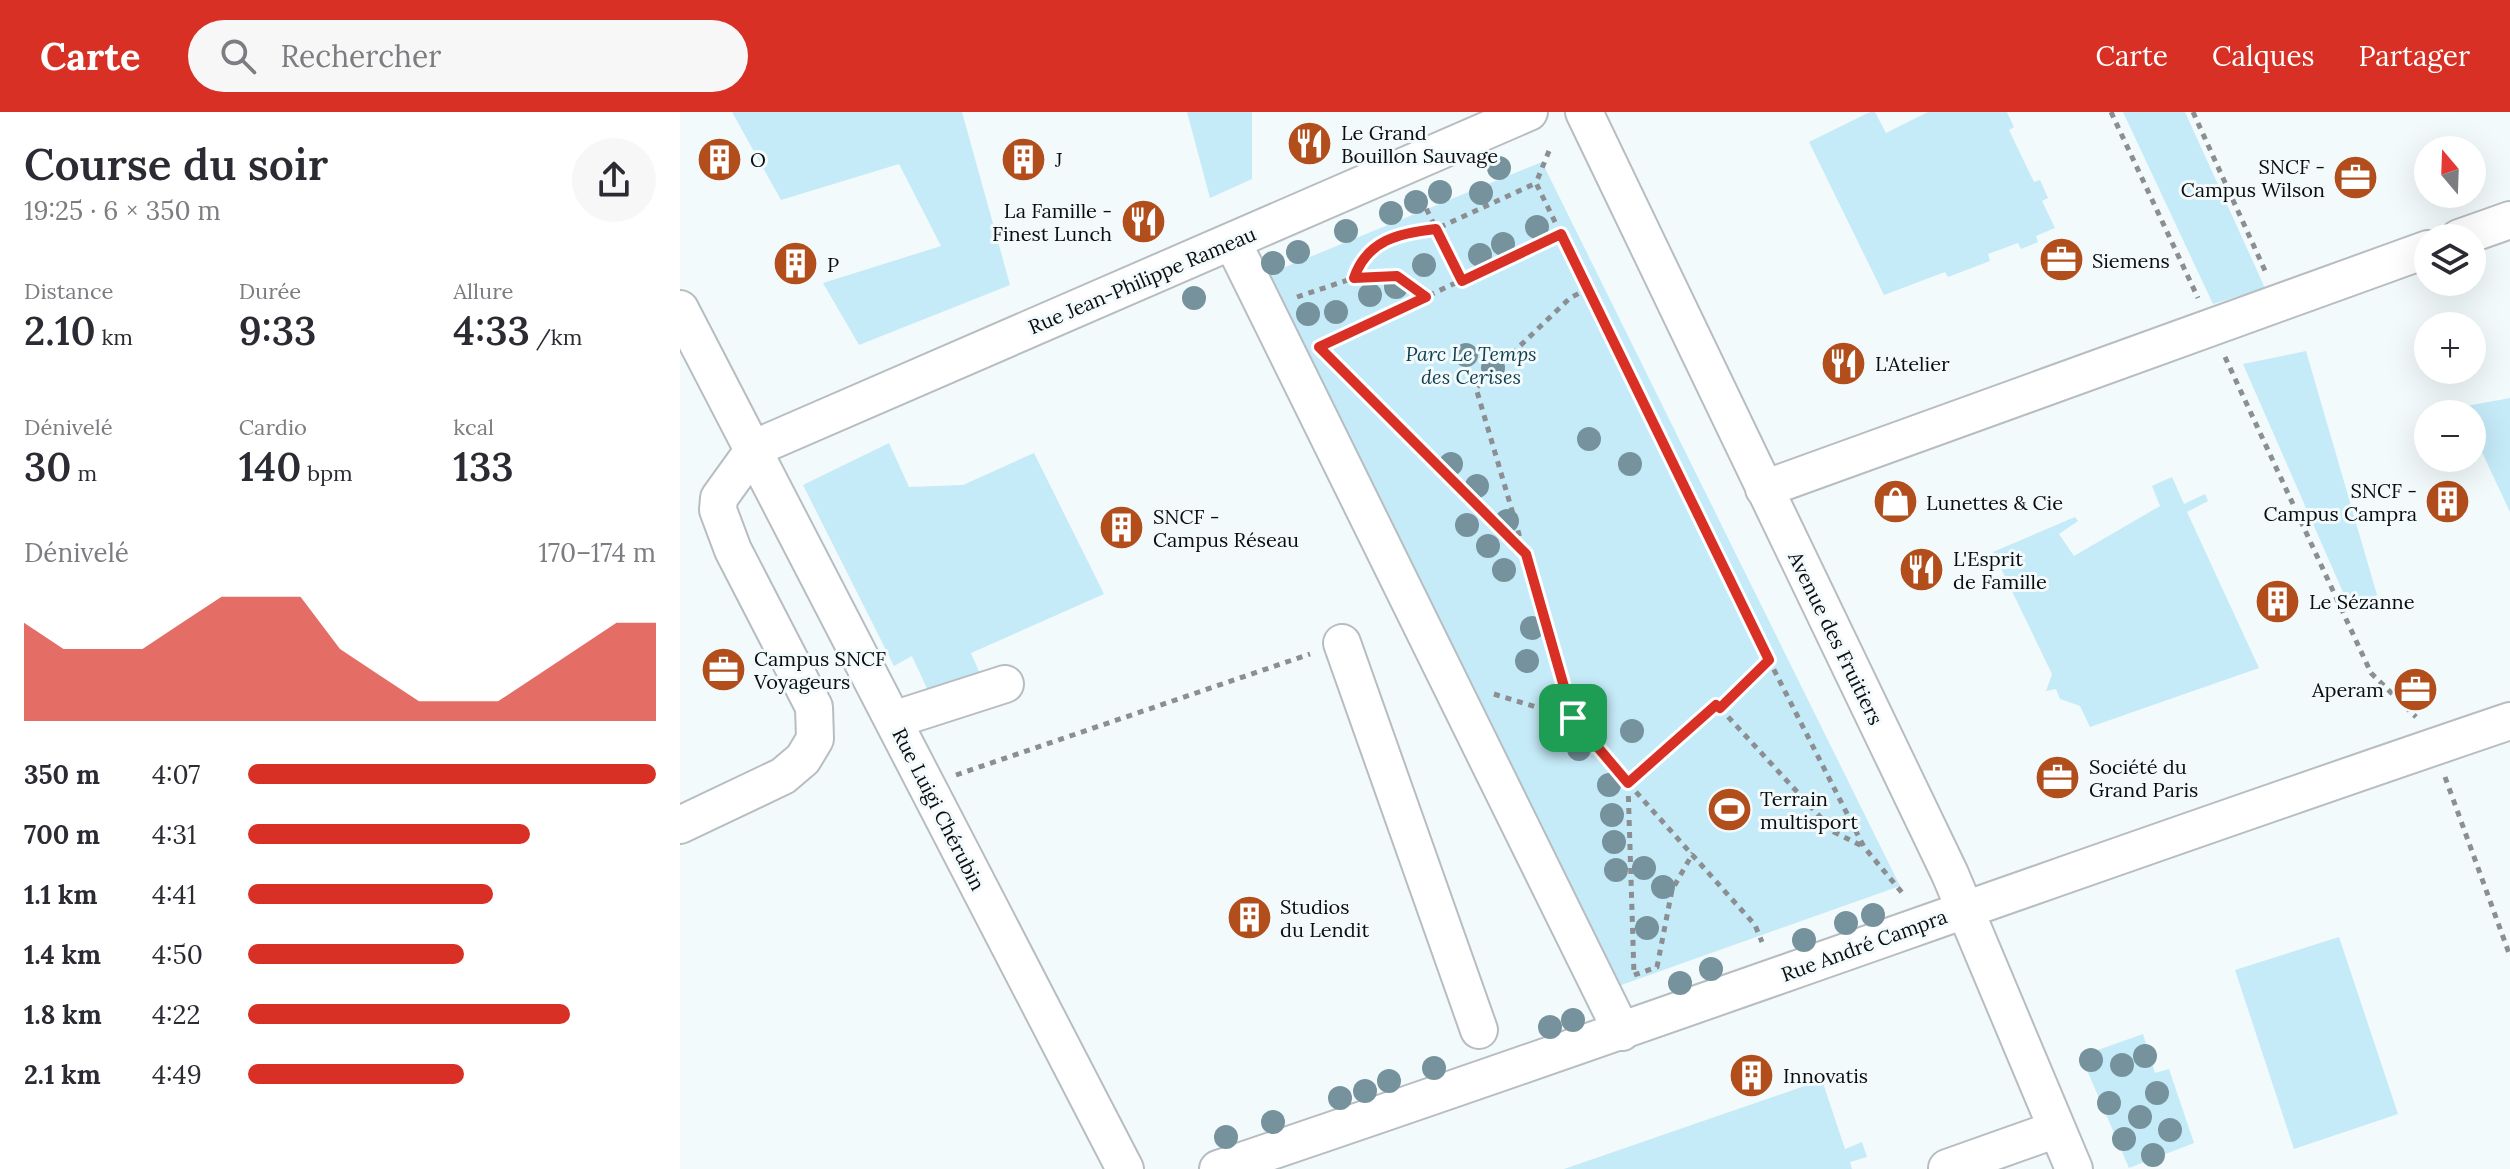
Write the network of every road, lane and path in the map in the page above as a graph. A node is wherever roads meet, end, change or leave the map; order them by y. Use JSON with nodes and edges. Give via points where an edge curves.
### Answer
{"nodes":[{"id":1,"x":1529,"y":112,"type":"edge"},
{"id":2,"x":1584,"y":112,"type":"edge"},
{"id":3,"x":2111,"y":112,"type":"edge"},
{"id":4,"x":2193,"y":112,"type":"edge"},
{"id":5,"x":1549,"y":151,"type":"dead end"},
{"id":6,"x":1536,"y":183,"type":"junction"},
{"id":7,"x":1421,"y":198,"type":"dead end"},
{"id":8,"x":2510,"y":220,"type":"edge"},
{"id":9,"x":2486,"y":228,"type":"edge"},
{"id":10,"x":1436,"y":229,"type":"junction"},
{"id":11,"x":1561,"y":234,"type":"junction"},
{"id":12,"x":1232,"y":241,"type":"junction"},
{"id":13,"x":2414,"y":254,"type":"edge"},
{"id":14,"x":1354,"y":278,"type":"junction"},
{"id":15,"x":1462,"y":281,"type":"junction"},
{"id":16,"x":1589,"y":288,"type":"junction"},
{"id":17,"x":1426,"y":297,"type":"junction"},
{"id":18,"x":1293,"y":298,"type":"dead end"},
{"id":19,"x":2280,"y":303,"type":"junction"},
{"id":20,"x":680,"y":309,"type":"edge"},
{"id":21,"x":2212,"y":328,"type":"junction"},
{"id":22,"x":755,"y":448,"type":"junction"},
{"id":23,"x":1764,"y":489,"type":"junction"},
{"id":24,"x":1526,"y":554,"type":"junction"},
{"id":25,"x":1342,"y":643,"type":"joint"},
{"id":26,"x":1769,"y":660,"type":"junction"},
{"id":27,"x":1448,"y":680,"type":"junction"},
{"id":28,"x":1005,"y":684,"type":"dead end"},
{"id":29,"x":1720,"y":708,"type":"junction"},
{"id":30,"x":1573,"y":718,"type":"junction"},
{"id":31,"x":893,"y":720,"type":"junction"},
{"id":32,"x":2510,"y":721,"type":"edge"},
{"id":33,"x":2425,"y":732,"type":"junction"},
{"id":34,"x":1628,"y":783,"type":"junction"},
{"id":35,"x":926,"y":785,"type":"junction"},
{"id":36,"x":680,"y":825,"type":"edge"},
{"id":37,"x":1864,"y":847,"type":"junction"},
{"id":38,"x":1693,"y":853,"type":"junction"},
{"id":39,"x":1909,"y":900,"type":"dead end"},
{"id":40,"x":1965,"y":909,"type":"junction"},
{"id":41,"x":1762,"y":942,"type":"dead end"},
{"id":42,"x":2510,"y":956,"type":"edge"},
{"id":43,"x":1634,"y":975,"type":"junction"},
{"id":44,"x":1637,"y":984,"type":"dead end"},
{"id":45,"x":1479,"y":1030,"type":"dead end"},
{"id":46,"x":1622,"y":1032,"type":"junction"},
{"id":47,"x":2057,"y":1129,"type":"junction"},
{"id":48,"x":1947,"y":1168,"type":"edge"},
{"id":49,"x":1125,"y":1169,"type":"edge"},
{"id":50,"x":1218,"y":1169,"type":"edge"},
{"id":51,"x":2074,"y":1169,"type":"edge"}],
"edges":[{"from":1,"to":12,"type":"street","name":"Rue Jean-Philippe Rameau"},
{"from":2,"to":23,"type":"street","name":"Avenue des Fruitiers"},
{"from":3,"to":21,"type":"path"},
{"from":4,"to":19,"type":"path"},
{"from":5,"to":6,"type":"path"},
{"from":6,"to":10,"type":"path"},
{"from":6,"to":11,"type":"path"},
{"from":7,"to":10,"type":"path"},
{"from":8,"to":9,"type":"street"},
{"from":10,"to":14,"type":"path","via":[[1399,233],[1361,258]]},
{"from":10,"to":15,"type":"path"},
{"from":11,"to":15,"type":"path"},
{"from":11,"to":16,"type":"path"},
{"from":12,"to":22,"type":"street","name":"Rue Jean-Philippe Rameau"},
{"from":12,"to":27,"type":"street"},
{"from":13,"to":19,"type":"street"},
{"from":14,"to":17,"type":"path","via":[[1397,276]]},
{"from":14,"to":18,"type":"path"},
{"from":15,"to":17,"type":"path"},
{"from":16,"to":24,"type":"path","via":[[1570,298],[1476,388]]},
{"from":16,"to":26,"type":"path"},
{"from":17,"to":24,"type":"path","via":[[1319,347]]},
{"from":19,"to":21,"type":"street"},
{"from":20,"to":22,"type":"street","name":"Rue Luigi Chérubin"},
{"from":21,"to":23,"type":"street"},
{"from":21,"to":33,"type":"path","via":[[2371,673]]},
{"from":22,"to":31,"type":"street","name":"Rue Luigi Chérubin"},
{"from":22,"to":36,"type":"street","via":[[719,498],[718,510],[733,550],[814,707],[815,739],[803,759],[783,776]]},
{"from":23,"to":40,"type":"street","name":"Avenue des Fruitiers"},
{"from":24,"to":30,"type":"path"},
{"from":25,"to":35,"type":"path"},
{"from":25,"to":45,"type":"street"},
{"from":26,"to":29,"type":"path"},
{"from":26,"to":37,"type":"path"},
{"from":27,"to":30,"type":"path"},
{"from":27,"to":46,"type":"street"},
{"from":28,"to":31,"type":"street"},
{"from":29,"to":34,"type":"path","via":[[1716,705]]},
{"from":29,"to":37,"type":"path","via":[[1834,832]]},
{"from":30,"to":34,"type":"path"},
{"from":31,"to":35,"type":"street","name":"Rue Luigi Chérubin"},
{"from":32,"to":33,"type":"street","name":"Rue André Campra"},
{"from":33,"to":40,"type":"street","name":"Rue André Campra"},
{"from":33,"to":42,"type":"path"},
{"from":34,"to":38,"type":"path"},
{"from":34,"to":43,"type":"path"},
{"from":35,"to":49,"type":"street","name":"Rue Luigi Chérubin"},
{"from":37,"to":39,"type":"path"},
{"from":38,"to":41,"type":"path","via":[[1755,925]]},
{"from":38,"to":43,"type":"path","via":[[1672,890],[1657,967]]},
{"from":40,"to":46,"type":"street","name":"Rue André Campra"},
{"from":40,"to":47,"type":"street","name":"Avenue des Fruitiers"},
{"from":43,"to":44,"type":"path"},
{"from":46,"to":50,"type":"street","name":"Rue André Campra"},
{"from":47,"to":48,"type":"street"},
{"from":47,"to":51,"type":"street","name":"Avenue des Fruitiers"}]}
